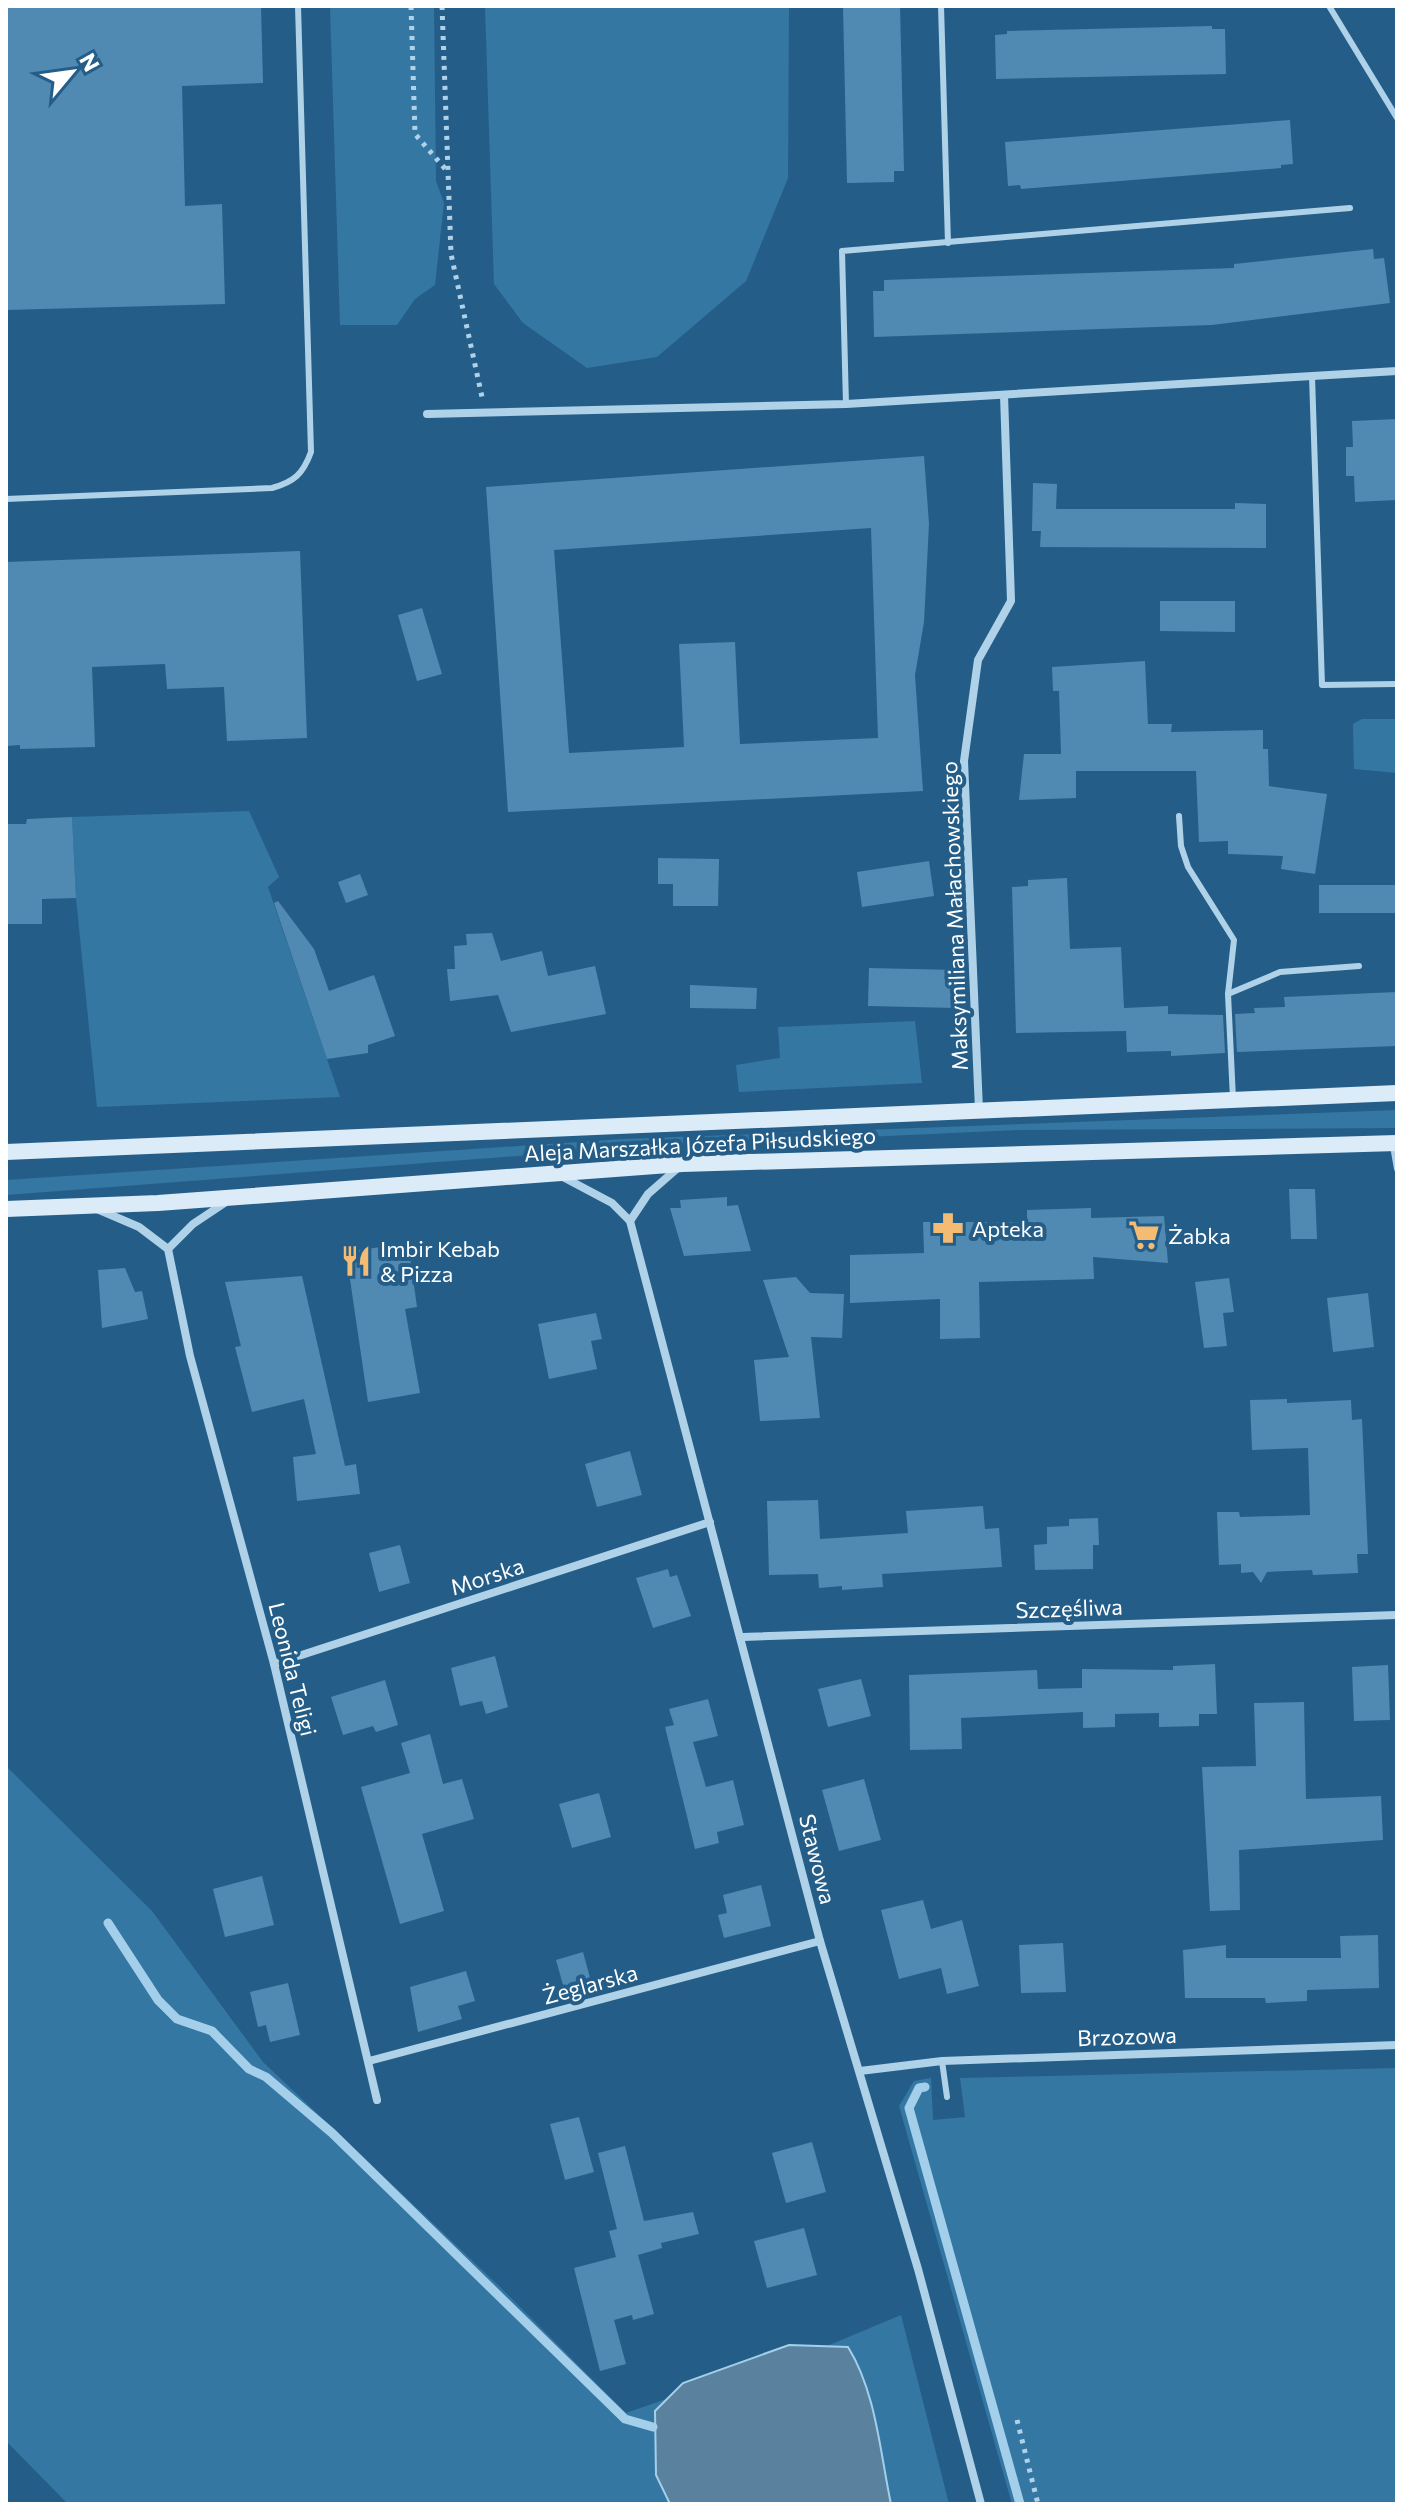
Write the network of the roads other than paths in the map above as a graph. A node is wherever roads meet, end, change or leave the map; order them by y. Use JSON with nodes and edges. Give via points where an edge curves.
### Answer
{"nodes":[{"id":1,"x":298,"y":6,"type":"edge"},
{"id":2,"x":941,"y":6,"type":"edge"},
{"id":3,"x":1329,"y":6,"type":"edge"},
{"id":4,"x":1397,"y":118,"type":"edge"},
{"id":5,"x":1350,"y":208,"type":"dead end"},
{"id":6,"x":948,"y":243,"type":"junction"},
{"id":7,"x":1397,"y":371,"type":"edge"},
{"id":8,"x":1312,"y":376,"type":"junction"},
{"id":9,"x":1004,"y":395,"type":"junction"},
{"id":10,"x":846,"y":404,"type":"junction"},
{"id":11,"x":427,"y":414,"type":"dead end"},
{"id":12,"x":6,"y":499,"type":"edge"},
{"id":13,"x":1397,"y":684,"type":"edge"},
{"id":14,"x":1179,"y":816,"type":"dead end"},
{"id":15,"x":1359,"y":966,"type":"dead end"},
{"id":16,"x":1228,"y":994,"type":"junction"},
{"id":17,"x":1397,"y":1093,"type":"edge"},
{"id":18,"x":1233,"y":1099,"type":"junction"},
{"id":19,"x":979,"y":1110,"type":"junction"},
{"id":20,"x":1394,"y":1143,"type":"edge"},
{"id":21,"x":6,"y":1152,"type":"edge"},
{"id":22,"x":682,"y":1164,"type":"junction"},
{"id":23,"x":1397,"y":1169,"type":"edge"},
{"id":24,"x":553,"y":1172,"type":"junction"},
{"id":25,"x":233,"y":1197,"type":"junction"},
{"id":26,"x":91,"y":1206,"type":"junction"},
{"id":27,"x":6,"y":1209,"type":"edge"},
{"id":28,"x":630,"y":1221,"type":"junction"},
{"id":29,"x":168,"y":1249,"type":"junction"},
{"id":30,"x":710,"y":1522,"type":"junction"},
{"id":31,"x":1397,"y":1615,"type":"edge"},
{"id":32,"x":743,"y":1637,"type":"junction"},
{"id":33,"x":274,"y":1664,"type":"junction"},
{"id":34,"x":820,"y":1941,"type":"junction"},
{"id":35,"x":1397,"y":2045,"type":"edge"},
{"id":36,"x":369,"y":2061,"type":"junction"},
{"id":37,"x":942,"y":2061,"type":"junction"},
{"id":38,"x":860,"y":2071,"type":"junction"},
{"id":39,"x":947,"y":2097,"type":"dead end"},
{"id":40,"x":377,"y":2100,"type":"dead end"},
{"id":41,"x":981,"y":2504,"type":"edge"}],
"edges":[{"from":1,"to":12,"type":"lane","via":[[311,452],[306,466],[293,482],[272,488]]},
{"from":2,"to":6,"type":"lane"},
{"from":3,"to":4,"type":"lane"},
{"from":5,"to":6,"type":"lane"},
{"from":6,"to":10,"type":"lane","via":[[842,251]]},
{"from":7,"to":8,"type":"street"},
{"from":8,"to":9,"type":"street"},
{"from":8,"to":13,"type":"lane","via":[[1322,685]]},
{"from":9,"to":10,"type":"street"},
{"from":9,"to":19,"type":"street","name":"Maksymiliana Małachowskiego","via":[[1011,601],[978,660],[964,761]]},
{"from":10,"to":11,"type":"street"},
{"from":14,"to":16,"type":"lane","via":[[1188,867],[1234,940]]},
{"from":15,"to":16,"type":"lane","via":[[1280,972]]},
{"from":16,"to":18,"type":"lane"},
{"from":17,"to":18,"type":"main road","name":"Aleja Marszałka Józefa Piłsudskiego"},
{"from":18,"to":19,"type":"main road","name":"Aleja Marszałka Józefa Piłsudskiego"},
{"from":19,"to":21,"type":"main road","name":"Aleja Marszałka Józefa Piłsudskiego"},
{"from":20,"to":22,"type":"main road","name":"Aleja Marszałka Józefa Piłsudskiego"},
{"from":20,"to":23,"type":"lane"},
{"from":22,"to":24,"type":"main road","name":"Aleja Marszałka Józefa Piłsudskiego"},
{"from":22,"to":28,"type":"street","via":[[648,1194]]},
{"from":24,"to":25,"type":"main road","name":"Aleja Marszałka Józefa Piłsudskiego"},
{"from":24,"to":28,"type":"street","via":[[603,1197]]},
{"from":25,"to":26,"type":"main road","name":"Aleja Marszałka Józefa Piłsudskiego"},
{"from":25,"to":29,"type":"street"},
{"from":26,"to":27,"type":"main road","name":"Aleja Marszałka Józefa Piłsudskiego"},
{"from":26,"to":29,"type":"street","via":[[139,1227]]},
{"from":28,"to":30,"type":"street","name":"Stawowa"},
{"from":29,"to":33,"type":"street","name":"Leonida Teligi","via":[[190,1356]]},
{"from":30,"to":32,"type":"street","name":"Stawowa"},
{"from":30,"to":33,"type":"street","name":"Morska"},
{"from":31,"to":32,"type":"street","name":"Szczęśliwa"},
{"from":32,"to":34,"type":"street","name":"Stawowa"},
{"from":33,"to":36,"type":"street","name":"Leonida Teligi"},
{"from":34,"to":36,"type":"street","name":"Żeglarska"},
{"from":34,"to":38,"type":"street","name":"Stawowa"},
{"from":35,"to":37,"type":"street","name":"Brzozowa"},
{"from":36,"to":40,"type":"street","name":"Leonida Teligi"},
{"from":37,"to":38,"type":"street","name":"Brzozowa"},
{"from":37,"to":39,"type":"lane"},
{"from":38,"to":41,"type":"street","name":"Stawowa"}]}
